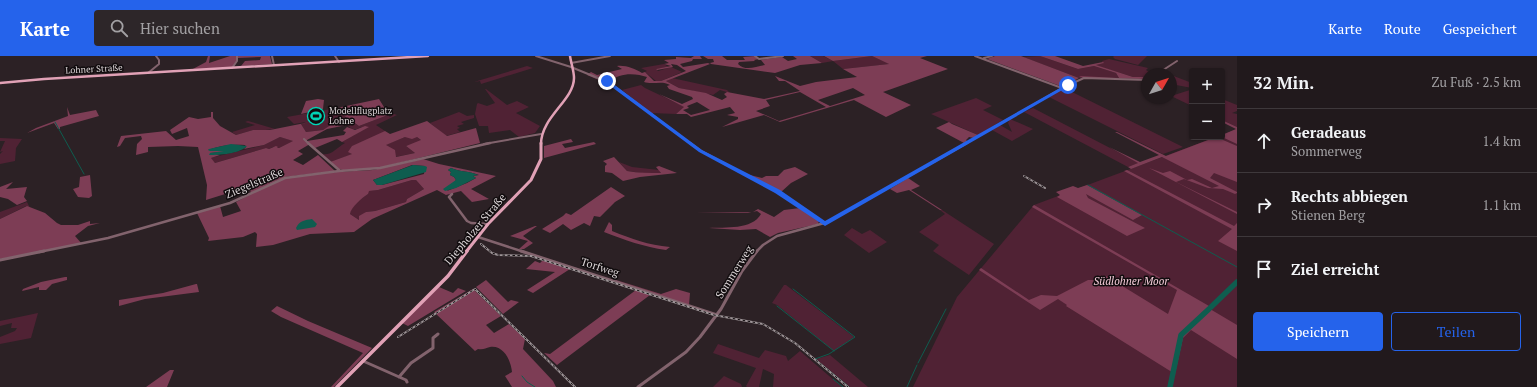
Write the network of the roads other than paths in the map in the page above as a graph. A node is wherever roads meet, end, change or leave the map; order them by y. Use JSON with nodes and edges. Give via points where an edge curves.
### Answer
{"nodes":[{"id":1,"x":156,"y":56,"type":"edge"},
{"id":2,"x":237,"y":56,"type":"edge"},
{"id":3,"x":272,"y":56,"type":"edge"},
{"id":4,"x":335,"y":56,"type":"edge"},
{"id":5,"x":428,"y":56,"type":"edge"},
{"id":6,"x":536,"y":56,"type":"edge"},
{"id":7,"x":570,"y":56,"type":"edge"},
{"id":8,"x":610,"y":56,"type":"edge"},
{"id":9,"x":755,"y":56,"type":"edge"},
{"id":10,"x":783,"y":56,"type":"edge"},
{"id":11,"x":974,"y":56,"type":"edge"},
{"id":12,"x":992,"y":56,"type":"edge"},
{"id":13,"x":984,"y":58,"type":"junction"},
{"id":14,"x":1177,"y":61,"type":"dead end"},
{"id":15,"x":339,"y":62,"type":"junction"},
{"id":16,"x":571,"y":63,"type":"junction"},
{"id":17,"x":274,"y":65,"type":"junction"},
{"id":18,"x":232,"y":68,"type":"junction"},
{"id":19,"x":572,"y":68,"type":"junction"},
{"id":20,"x":1166,"y":68,"type":"edge"},
{"id":21,"x":148,"y":73,"type":"junction"},
{"id":22,"x":1141,"y":80,"type":"edge"},
{"id":23,"x":0,"y":83,"type":"edge"},
{"id":24,"x":1062,"y":88,"type":"junction"},
{"id":25,"x":541,"y":134,"type":"junction"},
{"id":26,"x":304,"y":138,"type":"dead end"},
{"id":27,"x":339,"y":171,"type":"junction"},
{"id":28,"x":452,"y":194,"type":"dead end"},
{"id":29,"x":488,"y":224,"type":"junction"},
{"id":30,"x":825,"y":224,"type":"junction"},
{"id":31,"x":478,"y":237,"type":"junction"},
{"id":32,"x":0,"y":260,"type":"edge"},
{"id":33,"x":717,"y":315,"type":"junction"},
{"id":34,"x":438,"y":334,"type":"dead end"},
{"id":35,"x":363,"y":360,"type":"junction"},
{"id":36,"x":399,"y":377,"type":"junction"},
{"id":37,"x":407,"y":382,"type":"dead end"},
{"id":38,"x":337,"y":387,"type":"edge"},
{"id":39,"x":638,"y":387,"type":"edge"}],
"edges":[{"from":1,"to":21,"type":"street","via":[[159,64]]},
{"from":2,"to":18,"type":"street"},
{"from":3,"to":17,"type":"street"},
{"from":4,"to":15,"type":"street"},
{"from":5,"to":15,"type":"main road","name":"Lohner Straße"},
{"from":6,"to":19,"type":"street"},
{"from":7,"to":16,"type":"main road"},
{"from":8,"to":16,"type":"street"},
{"from":9,"to":10,"type":"street","via":[[759,59]]},
{"from":11,"to":13,"type":"street"},
{"from":12,"to":13,"type":"street"},
{"from":13,"to":24,"type":"street"},
{"from":14,"to":20,"type":"street"},
{"from":15,"to":17,"type":"main road","name":"Lohner Straße"},
{"from":16,"to":19,"type":"main road"},
{"from":17,"to":18,"type":"main road","name":"Lohner Straße"},
{"from":18,"to":21,"type":"main road","name":"Lohner Straße"},
{"from":19,"to":25,"type":"main road","via":[[572,88],[545,124]]},
{"from":19,"to":30,"type":"street","via":[[610,83],[700,151],[778,192]]},
{"from":21,"to":23,"type":"main road","name":"Lohner Straße"},
{"from":22,"to":24,"type":"street","name":"Sommerweg","via":[[1084,78]]},
{"from":24,"to":30,"type":"street","name":"Sommerweg"},
{"from":25,"to":27,"type":"street","name":"Ziegelstraße","via":[[481,144],[380,168]]},
{"from":25,"to":29,"type":"main road","name":"Diepholzer Straße","via":[[542,155],[537,170],[531,180]]},
{"from":26,"to":27,"type":"street"},
{"from":27,"to":32,"type":"street","name":"Ziegelstraße","via":[[285,178],[230,203],[108,238]]},
{"from":28,"to":29,"type":"street","via":[[450,198],[467,221]]},
{"from":29,"to":31,"type":"main road","name":"Diepholzer Straße"},
{"from":30,"to":33,"type":"street","name":"Sommerweg","via":[[783,234],[765,243],[752,257]]},
{"from":31,"to":33,"type":"street","name":"Torfweg"},
{"from":31,"to":35,"type":"main road","name":"Diepholzer Straße","via":[[448,276]]},
{"from":33,"to":39,"type":"street","name":"Sommerweg","via":[[686,352]]},
{"from":34,"to":36,"type":"street","via":[[433,338],[432,348],[411,363]]},
{"from":35,"to":36,"type":"street"},
{"from":35,"to":38,"type":"main road","name":"Diepholzer Straße"},
{"from":36,"to":37,"type":"street"}]}
